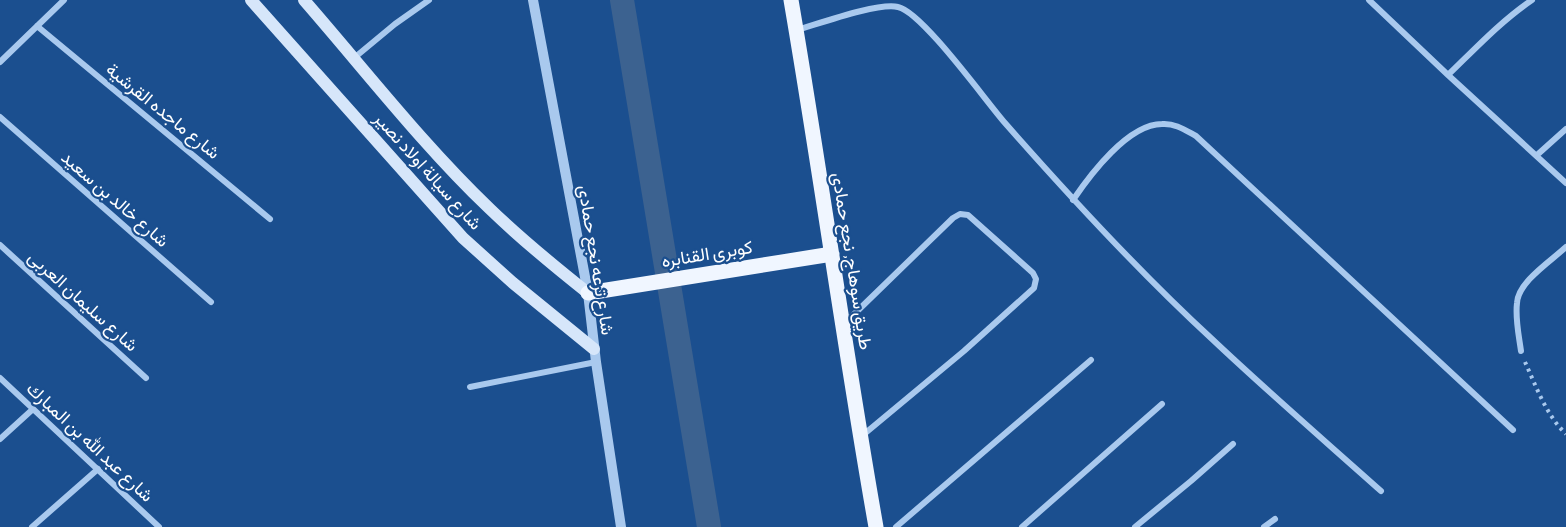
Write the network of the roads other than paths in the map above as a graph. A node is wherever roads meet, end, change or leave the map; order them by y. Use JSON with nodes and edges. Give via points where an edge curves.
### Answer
{"nodes":[{"id":1,"x":64,"y":0,"type":"edge"},
{"id":2,"x":251,"y":0,"type":"edge"},
{"id":3,"x":304,"y":0,"type":"edge"},
{"id":4,"x":429,"y":0,"type":"edge"},
{"id":5,"x":532,"y":0,"type":"edge"},
{"id":6,"x":791,"y":0,"type":"edge"},
{"id":7,"x":1369,"y":0,"type":"edge"},
{"id":8,"x":1533,"y":0,"type":"edge"},
{"id":9,"x":37,"y":26,"type":"junction"},
{"id":10,"x":796,"y":30,"type":"junction"},
{"id":11,"x":354,"y":58,"type":"junction"},
{"id":12,"x":0,"y":62,"type":"edge"},
{"id":13,"x":1448,"y":75,"type":"junction"},
{"id":14,"x":0,"y":117,"type":"edge"},
{"id":15,"x":1566,"y":129,"type":"edge"},
{"id":16,"x":1537,"y":155,"type":"junction"},
{"id":17,"x":1566,"y":183,"type":"edge"},
{"id":18,"x":1072,"y":200,"type":"junction"},
{"id":19,"x":270,"y":219,"type":"dead end"},
{"id":20,"x":0,"y":245,"type":"edge"},
{"id":21,"x":1566,"y":247,"type":"edge"},
{"id":22,"x":832,"y":254,"type":"junction"},
{"id":23,"x":588,"y":293,"type":"junction"},
{"id":24,"x":211,"y":302,"type":"dead end"},
{"id":25,"x":843,"y":324,"type":"junction"},
{"id":26,"x":1521,"y":351,"type":"road end"},
{"id":27,"x":595,"y":356,"type":"junction"},
{"id":28,"x":1091,"y":360,"type":"dead end"},
{"id":29,"x":0,"y":378,"type":"edge"},
{"id":30,"x":146,"y":378,"type":"dead end"},
{"id":31,"x":470,"y":387,"type":"dead end"},
{"id":32,"x":1162,"y":404,"type":"dead end"},
{"id":33,"x":33,"y":409,"type":"junction"},
{"id":34,"x":1513,"y":430,"type":"dead end"},
{"id":35,"x":860,"y":438,"type":"junction"},
{"id":36,"x":0,"y":439,"type":"edge"},
{"id":37,"x":1233,"y":444,"type":"dead end"},
{"id":38,"x":98,"y":469,"type":"junction"},
{"id":39,"x":1381,"y":491,"type":"dead end"},
{"id":40,"x":1275,"y":519,"type":"dead end"},
{"id":41,"x":32,"y":527,"type":"edge"},
{"id":42,"x":159,"y":527,"type":"edge"},
{"id":43,"x":621,"y":527,"type":"edge"},
{"id":44,"x":876,"y":527,"type":"edge"},
{"id":45,"x":896,"y":527,"type":"edge"},
{"id":46,"x":1022,"y":527,"type":"edge"},
{"id":47,"x":1135,"y":527,"type":"edge"},
{"id":48,"x":1264,"y":527,"type":"edge"}],
"edges":[{"from":1,"to":9,"type":"street"},
{"from":2,"to":27,"type":"main road","name":"شارع سيالة اولاد نصير","via":[[463,238]]},
{"from":3,"to":11,"type":"main road","name":"شارع سيالة اولاد نصير"},
{"from":4,"to":11,"type":"street"},
{"from":5,"to":23,"type":"street","name":"شارع ترعه نجع حمادى"},
{"from":6,"to":10,"type":"main road","name":"طريق سوهاج, نجع حمادى"},
{"from":7,"to":13,"type":"street"},
{"from":8,"to":13,"type":"street"},
{"from":9,"to":12,"type":"street"},
{"from":9,"to":19,"type":"street","name":"شارع ماجده القرشية"},
{"from":10,"to":18,"type":"street","via":[[876,8],[898,7],[912,14]]},
{"from":10,"to":22,"type":"main road","name":"طريق سوهاج, نجع حمادى"},
{"from":11,"to":23,"type":"main road","name":"شارع سيالة اولاد نصير","via":[[488,208]]},
{"from":13,"to":16,"type":"street"},
{"from":14,"to":24,"type":"street","name":"شارع خالد بن سعيد"},
{"from":15,"to":16,"type":"street"},
{"from":16,"to":17,"type":"street"},
{"from":18,"to":34,"type":"street","via":[[1120,144],[1161,123],[1181,127],[1196,136]]},
{"from":18,"to":39,"type":"street","via":[[1211,339]]},
{"from":20,"to":30,"type":"street","name":"شارع سليمان العربى"},
{"from":21,"to":26,"type":"street","via":[[1519,292],[1516,304]]},
{"from":22,"to":23,"type":"main road","name":"كوبرى القنابره"},
{"from":22,"to":25,"type":"main road","name":"طريق سوهاج, نجع حمادى"},
{"from":23,"to":27,"type":"street","name":"شارع ترعه نجع حمادى"},
{"from":25,"to":35,"type":"main road","name":"طريق سوهاج, نجع حمادى"},
{"from":25,"to":35,"type":"street","via":[[960,214],[968,215],[1036,279],[1034,288]]},
{"from":27,"to":31,"type":"street"},
{"from":27,"to":43,"type":"street","name":"شارع ترعه نجع حمادى"},
{"from":28,"to":45,"type":"street"},
{"from":29,"to":33,"type":"street","name":"شارع عبد الله بن المبارك"},
{"from":32,"to":46,"type":"street"},
{"from":33,"to":36,"type":"street"},
{"from":33,"to":38,"type":"street","name":"شارع عبد الله بن المبارك"},
{"from":35,"to":44,"type":"main road","name":"طريق سوهاج, نجع حمادى"},
{"from":37,"to":47,"type":"street"},
{"from":38,"to":41,"type":"street"},
{"from":38,"to":42,"type":"street","name":"شارع عبد الله بن المبارك"},
{"from":40,"to":48,"type":"street"}]}
